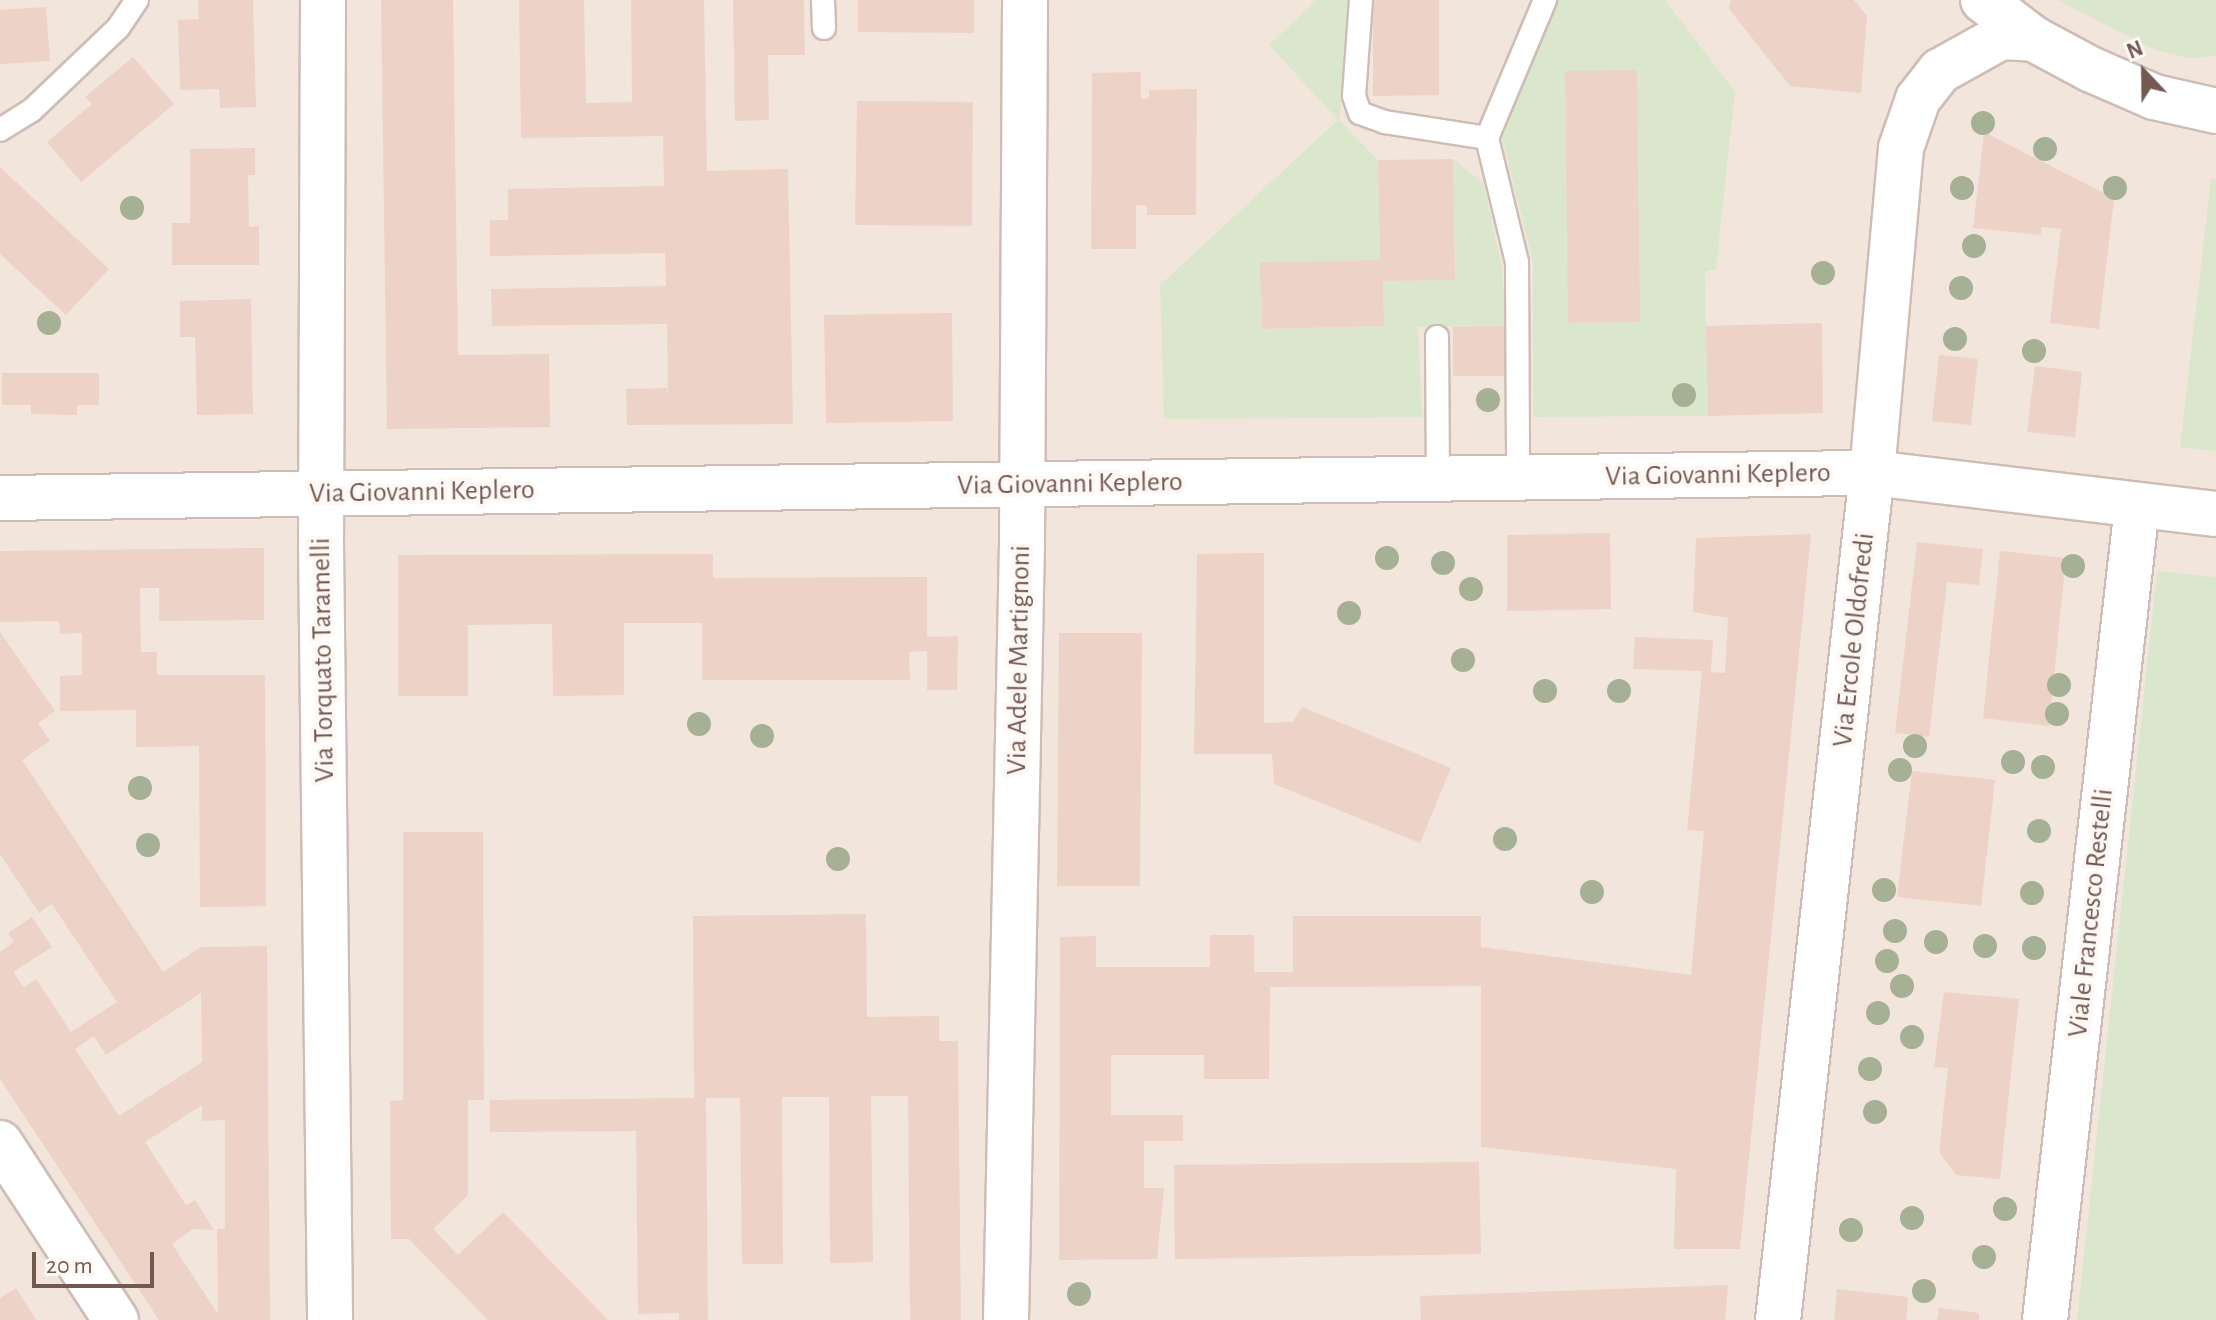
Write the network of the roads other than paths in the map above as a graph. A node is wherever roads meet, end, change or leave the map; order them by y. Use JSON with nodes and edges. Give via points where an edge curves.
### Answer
{"nodes":[{"id":1,"x":137,"y":0,"type":"edge"},
{"id":2,"x":323,"y":0,"type":"edge"},
{"id":3,"x":823,"y":0,"type":"edge"},
{"id":4,"x":1025,"y":0,"type":"edge"},
{"id":5,"x":1361,"y":0,"type":"edge"},
{"id":6,"x":1545,"y":0,"type":"edge"},
{"id":7,"x":1983,"y":0,"type":"edge"},
{"id":8,"x":824,"y":28,"type":"dead end"},
{"id":9,"x":2034,"y":39,"type":"junction"},
{"id":10,"x":2216,"y":111,"type":"edge"},
{"id":11,"x":0,"y":130,"type":"edge"},
{"id":12,"x":1487,"y":138,"type":"junction"},
{"id":13,"x":1437,"y":337,"type":"dead end"},
{"id":14,"x":1872,"y":473,"type":"junction"},
{"id":15,"x":1518,"y":478,"type":"junction"},
{"id":16,"x":1438,"y":479,"type":"junction"},
{"id":17,"x":1022,"y":484,"type":"junction"},
{"id":18,"x":321,"y":494,"type":"junction"},
{"id":19,"x":0,"y":498,"type":"edge"},
{"id":20,"x":2137,"y":506,"type":"junction"},
{"id":21,"x":2216,"y":514,"type":"edge"},
{"id":22,"x":0,"y":1143,"type":"edge"},
{"id":23,"x":116,"y":1320,"type":"edge"},
{"id":24,"x":330,"y":1320,"type":"edge"},
{"id":25,"x":1006,"y":1320,"type":"edge"},
{"id":26,"x":1778,"y":1320,"type":"edge"},
{"id":27,"x":2045,"y":1320,"type":"edge"}],
"edges":[{"from":1,"to":11,"type":"lane","via":[[118,28],[42,101]]},
{"from":2,"to":18,"type":"street","name":"Via Torquato Taramelli"},
{"from":3,"to":8,"type":"lane"},
{"from":4,"to":17,"type":"street","name":"Via Adele Martignoni"},
{"from":5,"to":12,"type":"lane","via":[[1354,96],[1360,113]]},
{"from":6,"to":12,"type":"lane"},
{"from":7,"to":9,"type":"street"},
{"from":9,"to":10,"type":"street","via":[[2154,97]]},
{"from":9,"to":14,"type":"street","name":"Via Ercole Oldofredi","via":[[2001,37],[1980,46],[1940,71],[1918,99],[1901,148]]},
{"from":12,"to":15,"type":"lane","via":[[1517,262]]},
{"from":13,"to":16,"type":"lane"},
{"from":14,"to":15,"type":"street","name":"Via Giovanni Keplero"},
{"from":14,"to":20,"type":"street","name":"Via Giovanni Keplero"},
{"from":14,"to":26,"type":"street","name":"Via Ercole Oldofredi"},
{"from":15,"to":16,"type":"street","name":"Via Giovanni Keplero"},
{"from":16,"to":17,"type":"street","name":"Via Giovanni Keplero"},
{"from":17,"to":18,"type":"street","name":"Via Giovanni Keplero"},
{"from":17,"to":25,"type":"street","name":"Via Adele Martignoni"},
{"from":18,"to":19,"type":"street","name":"Via Giovanni Keplero"},
{"from":18,"to":24,"type":"street","name":"Via Torquato Taramelli"},
{"from":20,"to":21,"type":"street","name":"Via Giovanni Keplero"},
{"from":20,"to":27,"type":"street","name":"Viale Francesco Restelli"},
{"from":22,"to":23,"type":"street"}]}
